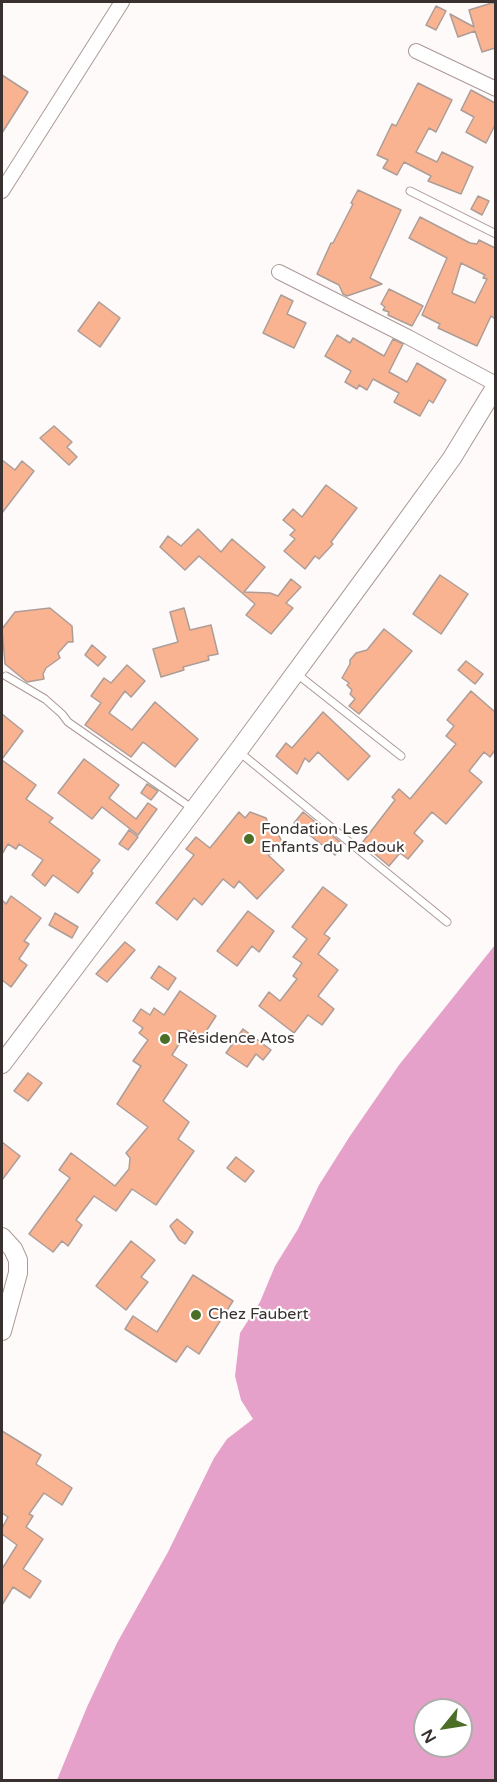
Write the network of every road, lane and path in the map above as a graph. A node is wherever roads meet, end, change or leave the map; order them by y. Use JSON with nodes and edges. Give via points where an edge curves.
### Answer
{"nodes":[{"id":1,"x":122,"y":2,"type":"edge"},
{"id":2,"x":416,"y":51,"type":"dead end"},
{"id":3,"x":495,"y":88,"type":"edge"},
{"id":4,"x":2,"y":191,"type":"edge"},
{"id":5,"x":410,"y":191,"type":"dead end"},
{"id":6,"x":495,"y":234,"type":"edge"},
{"id":7,"x":279,"y":272,"type":"dead end"},
{"id":8,"x":495,"y":385,"type":"edge"},
{"id":9,"x":295,"y":673,"type":"junction"},
{"id":10,"x":6,"y":676,"type":"dead end"},
{"id":11,"x":238,"y":751,"type":"junction"},
{"id":12,"x":401,"y":756,"type":"dead end"},
{"id":13,"x":194,"y":809,"type":"junction"},
{"id":14,"x":447,"y":922,"type":"dead end"},
{"id":15,"x":2,"y":1064,"type":"edge"},
{"id":16,"x":2,"y":1237,"type":"edge"},
{"id":17,"x":2,"y":1331,"type":"edge"}],
"edges":[{"from":1,"to":4,"type":"street"},
{"from":2,"to":3,"type":"street"},
{"from":5,"to":6,"type":"lane"},
{"from":7,"to":8,"type":"street"},
{"from":8,"to":9,"type":"main road","via":[[452,458]]},
{"from":9,"to":11,"type":"main road"},
{"from":9,"to":12,"type":"lane"},
{"from":10,"to":13,"type":"lane","via":[[45,699],[68,722]]},
{"from":11,"to":13,"type":"main road"},
{"from":11,"to":14,"type":"lane"},
{"from":13,"to":15,"type":"main road"},
{"from":16,"to":17,"type":"main road","via":[[18,1260]]}]}
